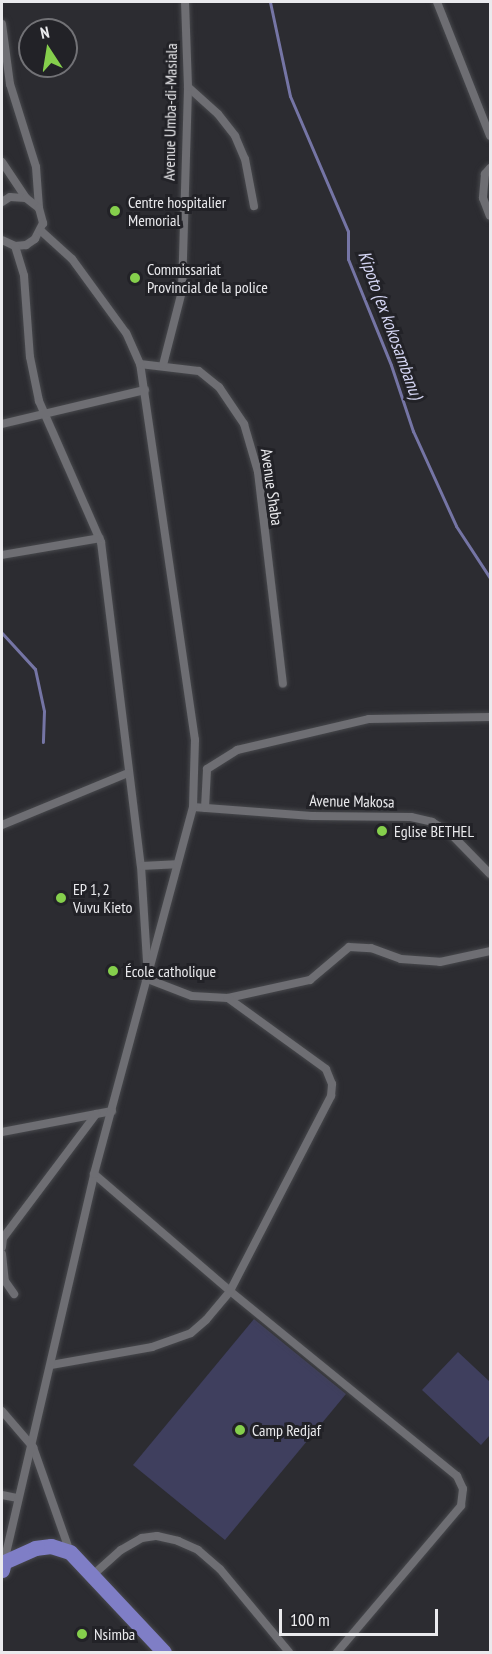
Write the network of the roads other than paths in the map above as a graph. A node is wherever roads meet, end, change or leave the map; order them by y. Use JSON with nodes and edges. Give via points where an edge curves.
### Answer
{"nodes":[{"id":1,"x":185,"y":2,"type":"edge"},
{"id":2,"x":437,"y":2,"type":"edge"},
{"id":3,"x":2,"y":24,"type":"edge"},
{"id":4,"x":188,"y":87,"type":"junction"},
{"id":5,"x":490,"y":136,"type":"edge"},
{"id":6,"x":2,"y":162,"type":"edge"},
{"id":7,"x":490,"y":168,"type":"edge"},
{"id":8,"x":26,"y":198,"type":"junction"},
{"id":9,"x":2,"y":202,"type":"edge"},
{"id":10,"x":254,"y":206,"type":"dead end"},
{"id":11,"x":39,"y":208,"type":"junction"},
{"id":12,"x":490,"y":216,"type":"edge"},
{"id":13,"x":41,"y":231,"type":"junction"},
{"id":14,"x":2,"y":240,"type":"edge"},
{"id":15,"x":15,"y":246,"type":"junction"},
{"id":16,"x":140,"y":364,"type":"junction"},
{"id":17,"x":162,"y":365,"type":"junction"},
{"id":18,"x":145,"y":390,"type":"junction"},
{"id":19,"x":42,"y":412,"type":"junction"},
{"id":20,"x":2,"y":424,"type":"edge"},
{"id":21,"x":100,"y":538,"type":"junction"},
{"id":22,"x":2,"y":555,"type":"edge"},
{"id":23,"x":283,"y":684,"type":"dead end"},
{"id":24,"x":490,"y":717,"type":"edge"},
{"id":25,"x":128,"y":773,"type":"junction"},
{"id":26,"x":193,"y":807,"type":"junction"},
{"id":27,"x":205,"y":808,"type":"junction"},
{"id":28,"x":2,"y":825,"type":"edge"},
{"id":29,"x":176,"y":864,"type":"junction"},
{"id":30,"x":141,"y":866,"type":"junction"},
{"id":31,"x":490,"y":874,"type":"edge"},
{"id":32,"x":490,"y":951,"type":"edge"},
{"id":33,"x":147,"y":965,"type":"junction"},
{"id":34,"x":145,"y":978,"type":"junction"},
{"id":35,"x":228,"y":998,"type":"junction"},
{"id":36,"x":112,"y":1110,"type":"junction"},
{"id":37,"x":96,"y":1113,"type":"junction"},
{"id":38,"x":2,"y":1132,"type":"edge"},
{"id":39,"x":94,"y":1174,"type":"junction"},
{"id":40,"x":2,"y":1246,"type":"edge"},
{"id":41,"x":2,"y":1254,"type":"edge"},
{"id":42,"x":230,"y":1291,"type":"junction"},
{"id":43,"x":14,"y":1294,"type":"dead end"},
{"id":44,"x":51,"y":1365,"type":"junction"},
{"id":45,"x":2,"y":1411,"type":"edge"},
{"id":46,"x":33,"y":1447,"type":"junction"},
{"id":47,"x":2,"y":1495,"type":"edge"},
{"id":48,"x":17,"y":1498,"type":"junction"},
{"id":49,"x":70,"y":1552,"type":"junction"},
{"id":50,"x":3,"y":1566,"type":"edge"},
{"id":51,"x":94,"y":1574,"type":"junction"},
{"id":52,"x":164,"y":1653,"type":"edge"},
{"id":53,"x":289,"y":1653,"type":"edge"},
{"id":54,"x":337,"y":1653,"type":"edge"}],
"edges":[{"from":1,"to":4,"type":"street","name":"Avenue Umba-di-Masiala"},
{"from":2,"to":5,"type":"street"},
{"from":3,"to":11,"type":"street","via":[[10,84],[36,167]]},
{"from":4,"to":10,"type":"street","via":[[235,136],[245,159]]},
{"from":4,"to":17,"type":"street","name":"Avenue Umba-di-Masiala","via":[[182,291]]},
{"from":6,"to":8,"type":"street"},
{"from":7,"to":12,"type":"street","via":[[485,174],[483,198]]},
{"from":8,"to":9,"type":"street","via":[[10,197]]},
{"from":8,"to":11,"type":"street"},
{"from":11,"to":13,"type":"street"},
{"from":13,"to":15,"type":"street","via":[[35,239]]},
{"from":13,"to":16,"type":"street","via":[[72,259],[126,333]]},
{"from":14,"to":15,"type":"street"},
{"from":15,"to":19,"type":"street","via":[[24,276],[33,377]]},
{"from":16,"to":17,"type":"street","name":"Avenue Shaba"},
{"from":16,"to":18,"type":"street"},
{"from":17,"to":23,"type":"street","name":"Avenue Shaba","via":[[185,367],[208,376],[239,415],[251,442]]},
{"from":18,"to":19,"type":"street"},
{"from":18,"to":26,"type":"street","via":[[193,709]]},
{"from":19,"to":20,"type":"street"},
{"from":19,"to":21,"type":"street"},
{"from":21,"to":22,"type":"street"},
{"from":21,"to":25,"type":"street","via":[[110,596]]},
{"from":24,"to":27,"type":"street","via":[[369,719],[237,750],[207,769]]},
{"from":25,"to":28,"type":"street"},
{"from":25,"to":30,"type":"street"},
{"from":26,"to":27,"type":"street","name":"Avenue Makosa"},
{"from":26,"to":29,"type":"street"},
{"from":27,"to":31,"type":"street","name":"Avenue Makosa","via":[[422,819],[450,833]]},
{"from":29,"to":30,"type":"street"},
{"from":29,"to":33,"type":"street"},
{"from":30,"to":33,"type":"street"},
{"from":32,"to":35,"type":"street","via":[[440,962],[401,959],[371,948],[349,947],[310,981]]},
{"from":33,"to":34,"type":"street"},
{"from":34,"to":35,"type":"street","via":[[192,996]]},
{"from":34,"to":36,"type":"street"},
{"from":35,"to":42,"type":"street","via":[[268,1031],[321,1065],[332,1084],[331,1096]]},
{"from":36,"to":37,"type":"street"},
{"from":36,"to":39,"type":"street"},
{"from":37,"to":38,"type":"street"},
{"from":37,"to":40,"type":"street","via":[[3,1238]]},
{"from":39,"to":42,"type":"street"},
{"from":39,"to":44,"type":"street"},
{"from":41,"to":43,"type":"street","via":[[5,1281]]},
{"from":42,"to":44,"type":"street","via":[[191,1333],[132,1352]]},
{"from":42,"to":54,"type":"street","via":[[444,1464],[457,1476],[463,1489],[461,1506]]},
{"from":44,"to":46,"type":"street"},
{"from":45,"to":46,"type":"street"},
{"from":46,"to":48,"type":"street"},
{"from":46,"to":49,"type":"street"},
{"from":47,"to":48,"type":"street"},
{"from":48,"to":50,"type":"street"},
{"from":49,"to":50,"type":"highway","via":[[51,1546],[35,1548]]},
{"from":49,"to":51,"type":"highway"},
{"from":51,"to":52,"type":"highway"},
{"from":51,"to":53,"type":"street","via":[[142,1538],[178,1540],[198,1550],[220,1569]]}]}
